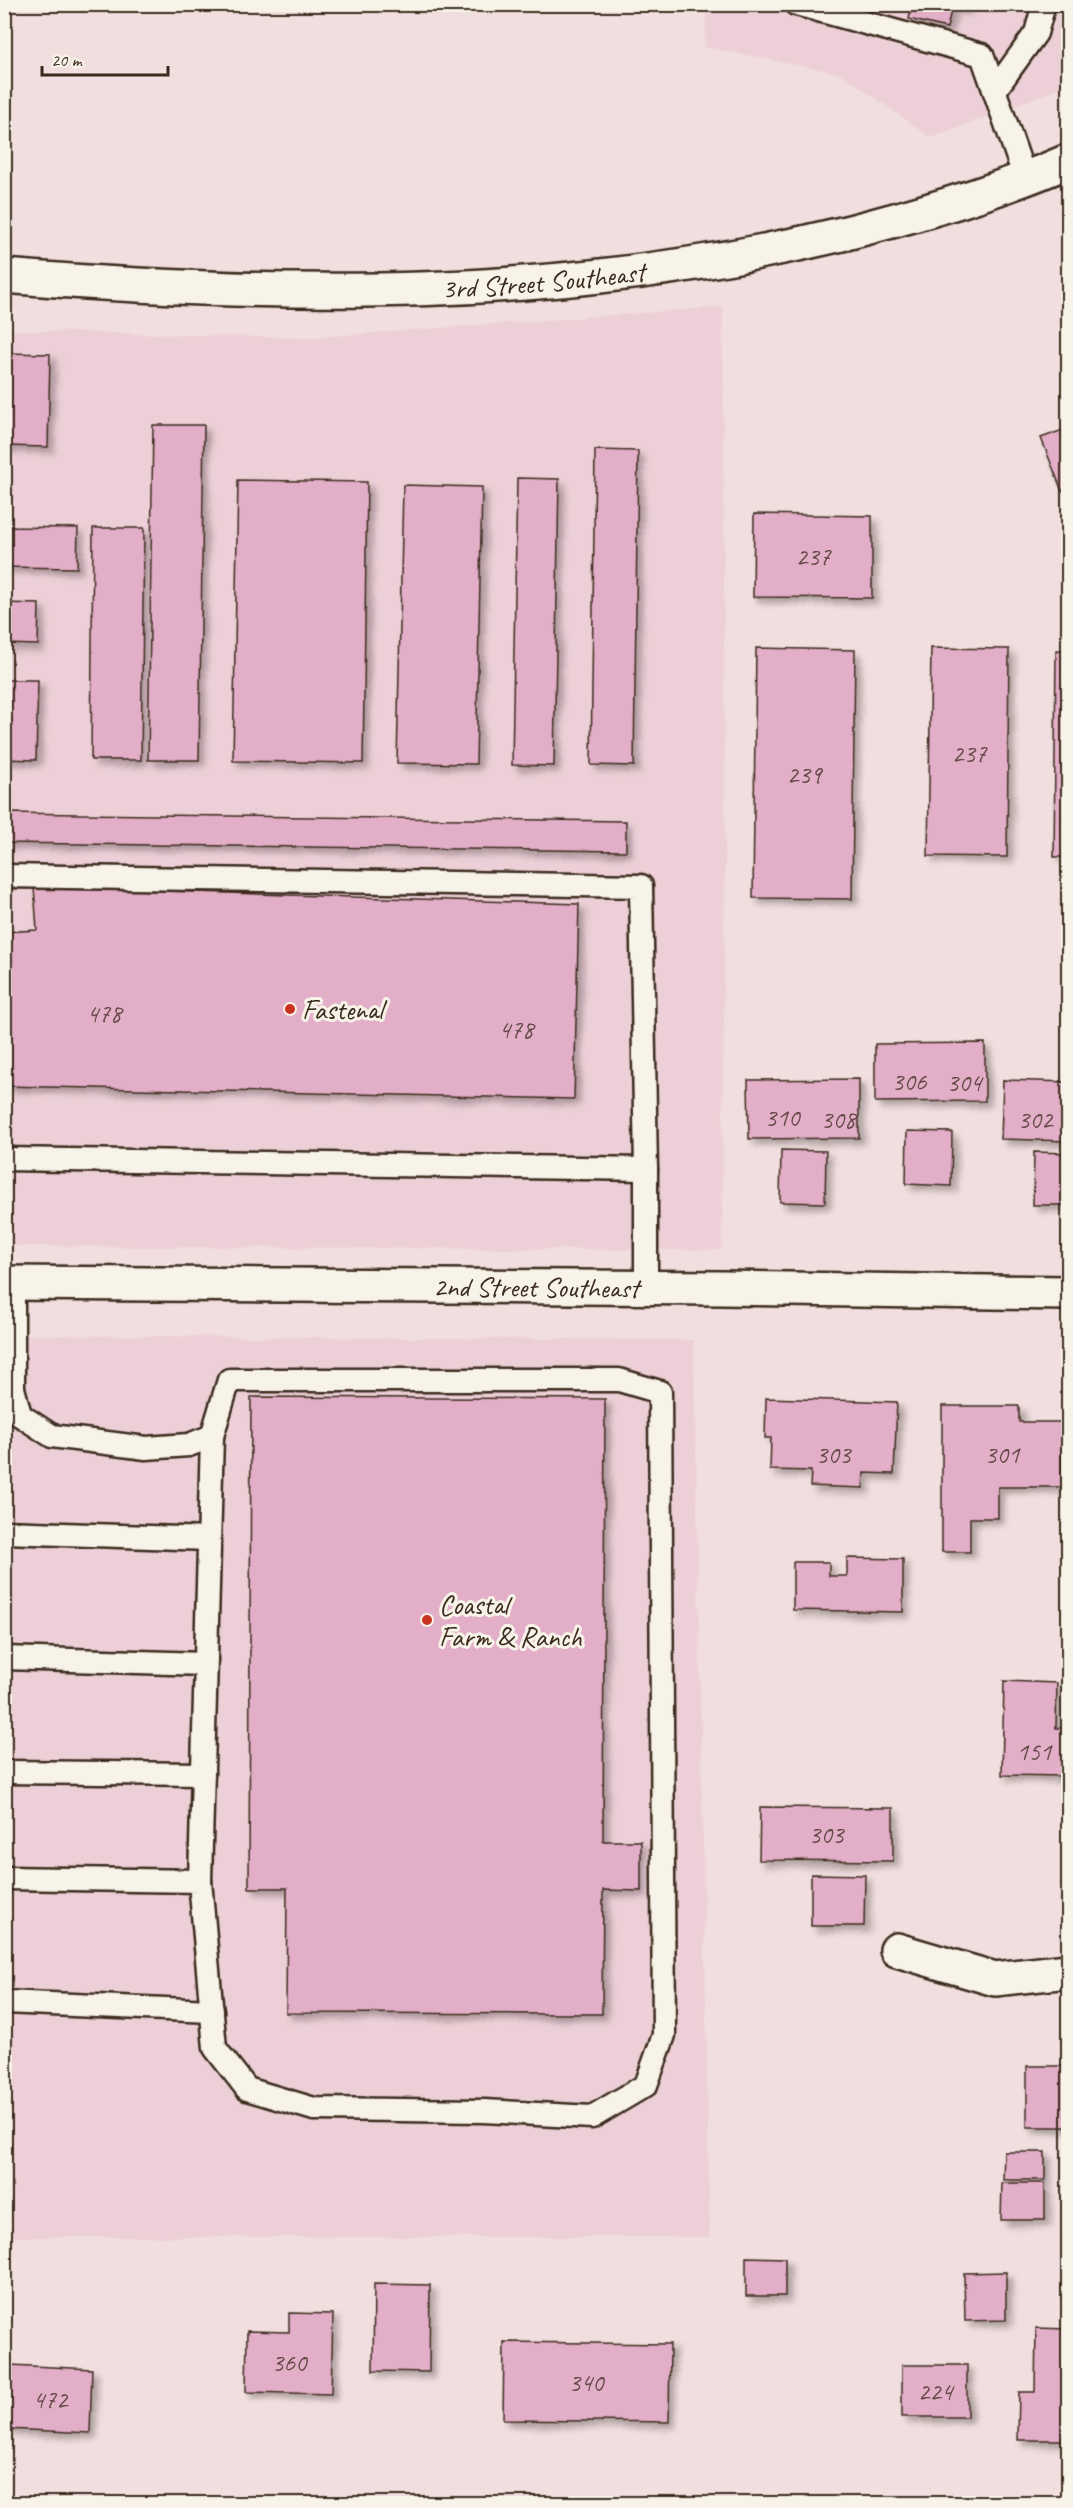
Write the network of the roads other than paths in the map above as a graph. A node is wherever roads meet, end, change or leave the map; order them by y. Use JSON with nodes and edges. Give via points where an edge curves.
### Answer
{"nodes":[{"id":1,"x":796,"y":4,"type":"edge"},
{"id":2,"x":1044,"y":4,"type":"edge"},
{"id":3,"x":995,"y":90,"type":"junction"},
{"id":4,"x":1068,"y":162,"type":"edge"},
{"id":5,"x":1025,"y":178,"type":"junction"},
{"id":6,"x":4,"y":276,"type":"edge"},
{"id":7,"x":4,"y":876,"type":"edge"},
{"id":8,"x":4,"y":1159,"type":"edge"},
{"id":9,"x":646,"y":1169,"type":"junction"},
{"id":10,"x":9,"y":1283,"type":"edge"},
{"id":11,"x":646,"y":1287,"type":"junction"},
{"id":12,"x":1068,"y":1293,"type":"edge"},
{"id":13,"x":212,"y":1436,"type":"junction"},
{"id":14,"x":4,"y":1532,"type":"edge"},
{"id":15,"x":209,"y":1539,"type":"junction"},
{"id":16,"x":4,"y":1658,"type":"edge"},
{"id":17,"x":206,"y":1664,"type":"junction"},
{"id":18,"x":4,"y":1772,"type":"edge"},
{"id":19,"x":203,"y":1774,"type":"junction"},
{"id":20,"x":4,"y":1878,"type":"edge"},
{"id":21,"x":200,"y":1881,"type":"junction"},
{"id":22,"x":897,"y":1950,"type":"dead end"},
{"id":23,"x":1068,"y":1971,"type":"edge"},
{"id":24,"x":4,"y":2002,"type":"edge"},
{"id":25,"x":212,"y":2012,"type":"junction"}],
"edges":[{"from":1,"to":3,"type":"lane","via":[[982,55]]},
{"from":2,"to":3,"type":"lane","via":[[1036,33]]},
{"from":3,"to":5,"type":"lane"},
{"from":4,"to":5,"type":"street","name":"3rd Street Southeast"},
{"from":5,"to":6,"type":"street","name":"3rd Street Southeast","via":[[904,218],[799,244],[700,263],[552,282],[383,292],[190,289]]},
{"from":7,"to":9,"type":"lane","via":[[641,886]]},
{"from":8,"to":9,"type":"lane"},
{"from":9,"to":11,"type":"lane"},
{"from":10,"to":11,"type":"street","name":"2nd Street Southeast"},
{"from":10,"to":13,"type":"lane","via":[[13,1388],[20,1415],[52,1436],[146,1448],[189,1445]]},
{"from":11,"to":12,"type":"street","name":"2nd Street Southeast"},
{"from":13,"to":15,"type":"lane"},
{"from":13,"to":25,"type":"lane","via":[[229,1380],[619,1380],[660,1392],[664,2035],[646,2085],[592,2117],[314,2109],[247,2089],[215,2048]]},
{"from":14,"to":15,"type":"lane"},
{"from":15,"to":17,"type":"lane"},
{"from":16,"to":17,"type":"lane"},
{"from":17,"to":19,"type":"lane"},
{"from":18,"to":19,"type":"lane"},
{"from":19,"to":21,"type":"lane"},
{"from":20,"to":21,"type":"lane"},
{"from":21,"to":25,"type":"lane"},
{"from":22,"to":23,"type":"street","via":[[995,1979]]},
{"from":24,"to":25,"type":"lane"}]}
